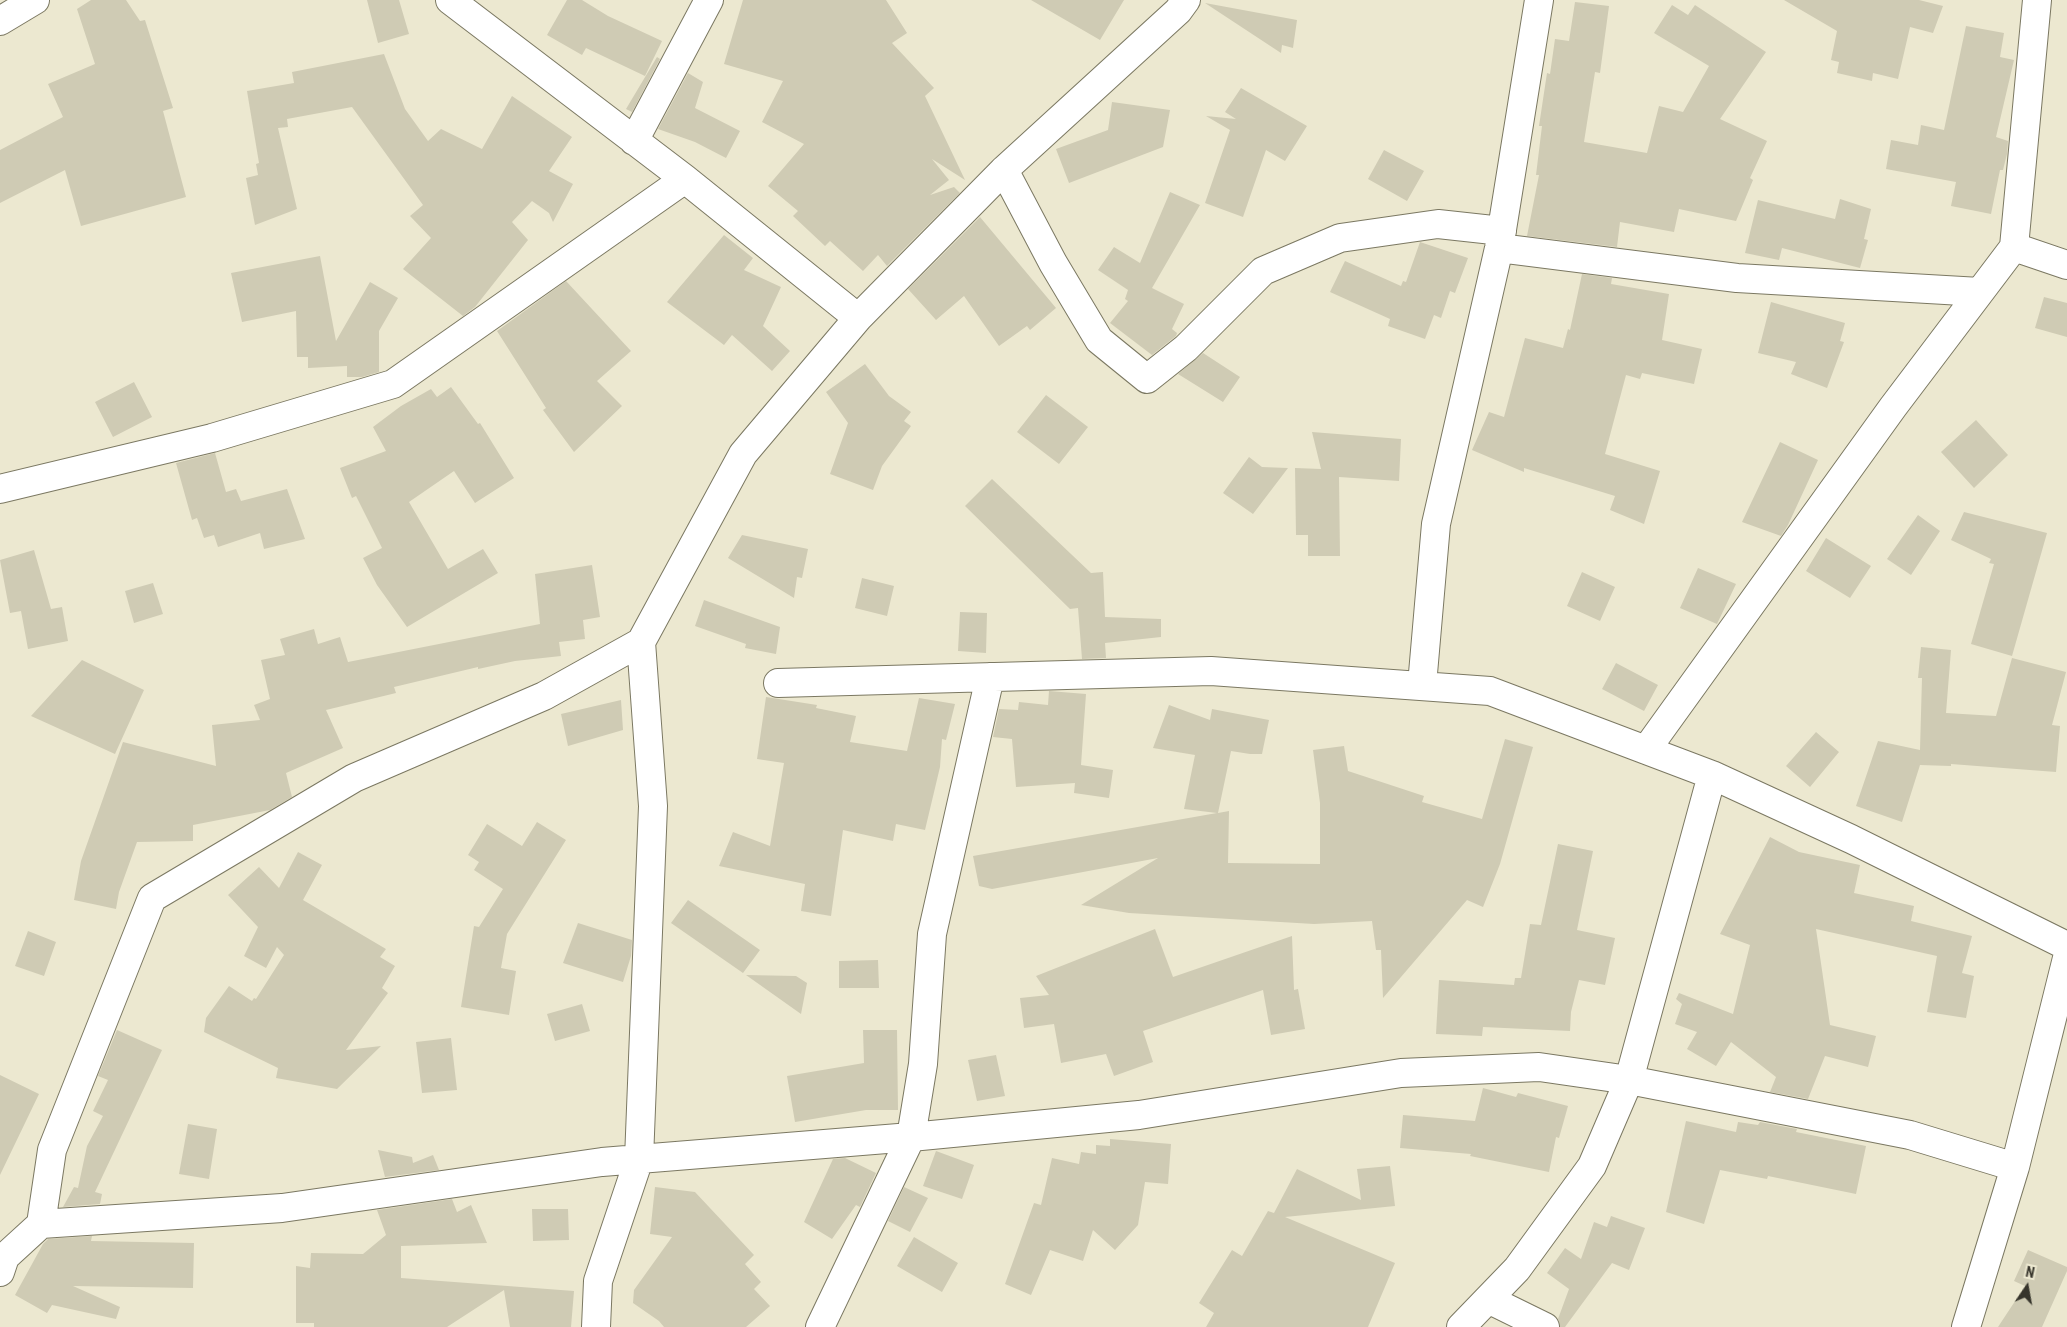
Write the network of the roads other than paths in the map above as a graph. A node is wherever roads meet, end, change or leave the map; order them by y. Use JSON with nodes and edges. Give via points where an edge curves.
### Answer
{"nodes":[{"id":1,"x":35,"y":0,"type":"edge"},
{"id":2,"x":450,"y":0,"type":"edge"},
{"id":3,"x":709,"y":0,"type":"edge"},
{"id":4,"x":1186,"y":0,"type":"edge"},
{"id":5,"x":1539,"y":0,"type":"edge"},
{"id":6,"x":2032,"y":1,"type":"edge"},
{"id":7,"x":0,"y":21,"type":"edge"},
{"id":8,"x":634,"y":141,"type":"junction"},
{"id":9,"x":1004,"y":170,"type":"junction"},
{"id":10,"x":684,"y":180,"type":"junction"},
{"id":11,"x":1501,"y":240,"type":"junction"},
{"id":12,"x":2014,"y":247,"type":"junction"},
{"id":13,"x":2067,"y":265,"type":"edge"},
{"id":14,"x":1980,"y":292,"type":"junction"},
{"id":15,"x":858,"y":318,"type":"junction"},
{"id":16,"x":0,"y":489,"type":"edge"},
{"id":17,"x":641,"y":642,"type":"junction"},
{"id":18,"x":990,"y":677,"type":"junction"},
{"id":19,"x":778,"y":683,"type":"dead end"},
{"id":20,"x":1422,"y":685,"type":"junction"},
{"id":21,"x":1646,"y":750,"type":"junction"},
{"id":22,"x":1712,"y":775,"type":"junction"},
{"id":23,"x":2067,"y":946,"type":"edge"},
{"id":24,"x":2067,"y":958,"type":"edge"},
{"id":25,"x":1629,"y":1080,"type":"junction"},
{"id":26,"x":911,"y":1137,"type":"junction"},
{"id":27,"x":640,"y":1159,"type":"junction"},
{"id":28,"x":2015,"y":1167,"type":"junction"},
{"id":29,"x":41,"y":1224,"type":"junction"},
{"id":30,"x":2,"y":1261,"type":"edge"},
{"id":31,"x":1488,"y":1299,"type":"junction"},
{"id":32,"x":596,"y":1327,"type":"edge"},
{"id":33,"x":820,"y":1327,"type":"edge"},
{"id":34,"x":1462,"y":1327,"type":"edge"},
{"id":35,"x":1545,"y":1327,"type":"edge"},
{"id":36,"x":1966,"y":1327,"type":"edge"}],
"edges":[{"from":1,"to":7,"type":"street"},
{"from":2,"to":8,"type":"street"},
{"from":3,"to":8,"type":"street"},
{"from":4,"to":9,"type":"street","via":[[1178,11]]},
{"from":5,"to":11,"type":"street"},
{"from":6,"to":12,"type":"street"},
{"from":8,"to":10,"type":"street"},
{"from":9,"to":11,"type":"street","via":[[1053,263],[1099,340],[1148,379],[1186,348],[1263,270],[1340,238],[1438,224]]},
{"from":9,"to":15,"type":"street"},
{"from":10,"to":15,"type":"street"},
{"from":10,"to":16,"type":"street","via":[[394,384],[212,438]]},
{"from":11,"to":14,"type":"street","via":[[1737,278]]},
{"from":11,"to":20,"type":"street","via":[[1436,524]]},
{"from":12,"to":13,"type":"street"},
{"from":12,"to":14,"type":"street"},
{"from":14,"to":21,"type":"street","via":[[1887,415]]},
{"from":15,"to":17,"type":"street","via":[[743,454]]},
{"from":17,"to":27,"type":"street","via":[[653,806]]},
{"from":17,"to":29,"type":"street","via":[[544,696],[354,778],[152,898],[52,1150]]},
{"from":18,"to":19,"type":"street"},
{"from":18,"to":20,"type":"street","via":[[1210,670]]},
{"from":18,"to":26,"type":"street","via":[[932,934],[923,1064]]},
{"from":20,"to":21,"type":"street","via":[[1490,691]]},
{"from":21,"to":22,"type":"street"},
{"from":22,"to":23,"type":"street","via":[[1851,839]]},
{"from":22,"to":25,"type":"street"},
{"from":24,"to":28,"type":"street"},
{"from":25,"to":26,"type":"street","via":[[1539,1066],[1401,1073],[1139,1115]]},
{"from":25,"to":28,"type":"street","via":[[1910,1135]]},
{"from":25,"to":31,"type":"street","via":[[1592,1166],[1516,1269]]},
{"from":26,"to":27,"type":"street"},
{"from":26,"to":33,"type":"street"},
{"from":27,"to":29,"type":"street","via":[[282,1208]]},
{"from":27,"to":32,"type":"street","via":[[598,1281]]},
{"from":28,"to":36,"type":"street"},
{"from":29,"to":30,"type":"street"},
{"from":31,"to":34,"type":"street"},
{"from":31,"to":35,"type":"street"}]}
